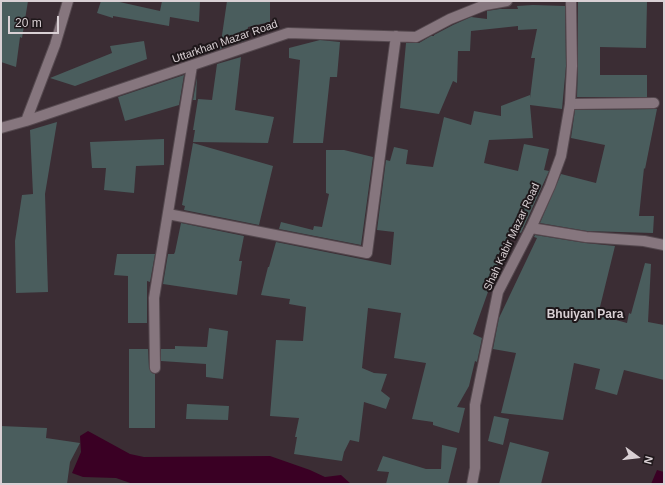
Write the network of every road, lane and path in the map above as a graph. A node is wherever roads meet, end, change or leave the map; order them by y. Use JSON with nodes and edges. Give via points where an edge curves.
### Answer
{"nodes":[{"id":1,"x":68,"y":1,"type":"edge"},
{"id":2,"x":507,"y":1,"type":"edge"},
{"id":3,"x":571,"y":1,"type":"edge"},
{"id":4,"x":396,"y":36,"type":"junction"},
{"id":5,"x":192,"y":66,"type":"junction"},
{"id":6,"x":654,"y":103,"type":"dead end"},
{"id":7,"x":570,"y":104,"type":"junction"},
{"id":8,"x":26,"y":121,"type":"junction"},
{"id":9,"x":1,"y":128,"type":"edge"},
{"id":10,"x":168,"y":214,"type":"junction"},
{"id":11,"x":531,"y":228,"type":"junction"},
{"id":12,"x":664,"y":245,"type":"edge"},
{"id":13,"x":155,"y":368,"type":"dead end"},
{"id":14,"x":472,"y":484,"type":"edge"}],
"edges":[{"from":1,"to":8,"type":"street","via":[[55,45]]},
{"from":2,"to":4,"type":"street","name":"Uttarkhan Mazar Road","via":[[485,5],[450,19],[416,37]]},
{"from":3,"to":7,"type":"street","name":"Shah Kabir Mazar Road"},
{"from":4,"to":5,"type":"street","name":"Uttarkhan Mazar Road","via":[[288,33]]},
{"from":4,"to":10,"type":"street","via":[[367,253]]},
{"from":5,"to":8,"type":"street","name":"Uttarkhan Mazar Road"},
{"from":5,"to":10,"type":"street"},
{"from":6,"to":7,"type":"street"},
{"from":7,"to":11,"type":"street","name":"Shah Kabir Mazar Road","via":[[561,156]]},
{"from":8,"to":9,"type":"street","name":"Uttarkhan Mazar Road"},
{"from":10,"to":13,"type":"street","via":[[154,298]]},
{"from":11,"to":12,"type":"street"},
{"from":11,"to":14,"type":"street","name":"Shah Kabir Mazar Road","via":[[498,292],[475,405],[475,468]]}]}
